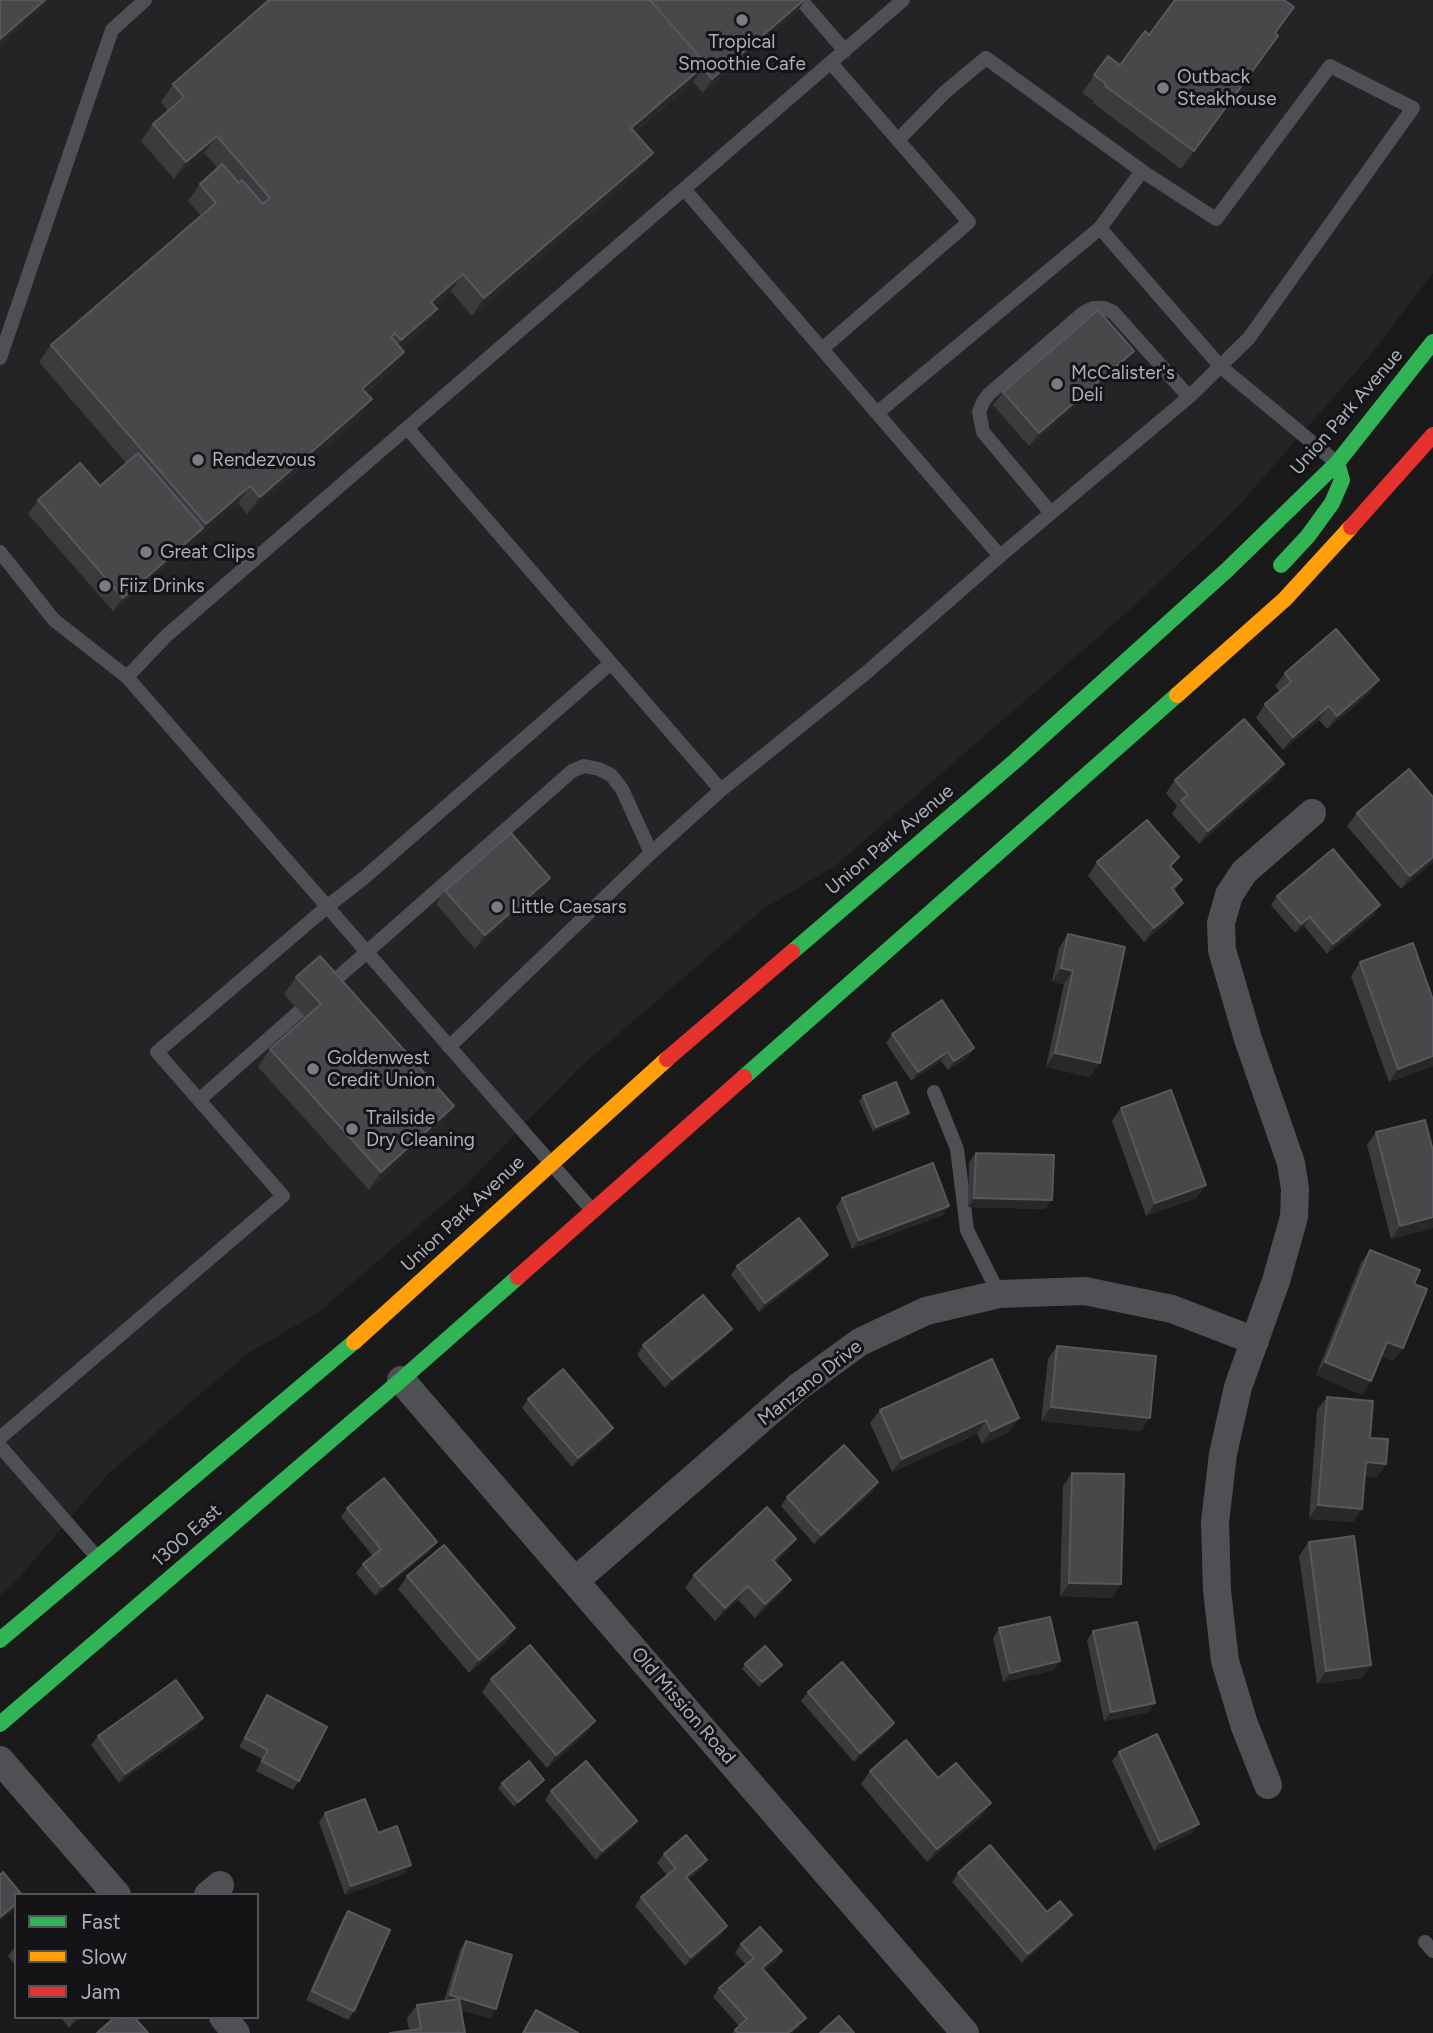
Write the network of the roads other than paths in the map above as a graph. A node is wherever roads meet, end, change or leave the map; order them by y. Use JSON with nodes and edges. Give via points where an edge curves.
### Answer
{"nodes":[{"id":1,"x":145,"y":0,"type":"edge"},
{"id":2,"x":801,"y":0,"type":"edge"},
{"id":3,"x":903,"y":0,"type":"edge"},
{"id":4,"x":845,"y":51,"type":"junction"},
{"id":5,"x":831,"y":63,"type":"junction"},
{"id":6,"x":898,"y":139,"type":"junction"},
{"id":7,"x":1142,"y":171,"type":"junction"},
{"id":8,"x":685,"y":190,"type":"junction"},
{"id":9,"x":1100,"y":228,"type":"junction"},
{"id":10,"x":1433,"y":342,"type":"edge"},
{"id":11,"x":822,"y":349,"type":"junction"},
{"id":12,"x":0,"y":358,"type":"edge"},
{"id":13,"x":1221,"y":367,"type":"junction"},
{"id":14,"x":1189,"y":397,"type":"junction"},
{"id":15,"x":877,"y":414,"type":"junction"},
{"id":16,"x":408,"y":429,"type":"junction"},
{"id":17,"x":1433,"y":435,"type":"edge"},
{"id":18,"x":1337,"y":463,"type":"junction"},
{"id":19,"x":1051,"y":513,"type":"junction"},
{"id":20,"x":0,"y":552,"type":"edge"},
{"id":21,"x":1000,"y":556,"type":"junction"},
{"id":22,"x":1276,"y":574,"type":"dead end"},
{"id":23,"x":1265,"y":598,"type":"dead end"},
{"id":24,"x":1247,"y":633,"type":"junction"},
{"id":25,"x":611,"y":663,"type":"junction"},
{"id":26,"x":127,"y":677,"type":"junction"},
{"id":27,"x":721,"y":790,"type":"junction"},
{"id":28,"x":1312,"y":813,"type":"dead end"},
{"id":29,"x":651,"y":853,"type":"junction"},
{"id":30,"x":328,"y":906,"type":"junction"},
{"id":31,"x":368,"y":951,"type":"junction"},
{"id":32,"x":323,"y":991,"type":"edge"},
{"id":33,"x":300,"y":1011,"type":"edge"},
{"id":34,"x":449,"y":1047,"type":"junction"},
{"id":35,"x":934,"y":1092,"type":"dead end"},
{"id":36,"x":199,"y":1100,"type":"junction"},
{"id":37,"x":551,"y":1162,"type":"junction"},
{"id":38,"x":592,"y":1210,"type":"junction"},
{"id":39,"x":999,"y":1294,"type":"junction"},
{"id":40,"x":1255,"y":1341,"type":"junction"},
{"id":41,"x":350,"y":1346,"type":"joint"},
{"id":42,"x":401,"y":1380,"type":"junction"},
{"id":43,"x":0,"y":1438,"type":"edge"},
{"id":44,"x":0,"y":1446,"type":"edge"},
{"id":45,"x":98,"y":1558,"type":"junction"},
{"id":46,"x":575,"y":1581,"type":"junction"},
{"id":47,"x":0,"y":1640,"type":"edge"},
{"id":48,"x":0,"y":1724,"type":"edge"},
{"id":49,"x":0,"y":1760,"type":"edge"},
{"id":50,"x":1268,"y":1785,"type":"dead end"},
{"id":51,"x":115,"y":1893,"type":"edge"},
{"id":52,"x":225,"y":2019,"type":"edge"},
{"id":53,"x":236,"y":2033,"type":"edge"},
{"id":54,"x":965,"y":2033,"type":"edge"}],
"edges":[{"from":1,"to":12,"type":"lane","via":[[111,30]]},
{"from":2,"to":4,"type":"lane"},
{"from":3,"to":4,"type":"lane"},
{"from":4,"to":5,"type":"lane"},
{"from":5,"to":6,"type":"lane"},
{"from":5,"to":8,"type":"lane"},
{"from":6,"to":7,"type":"lane","via":[[986,58]]},
{"from":6,"to":11,"type":"lane","via":[[969,222]]},
{"from":7,"to":9,"type":"lane"},
{"from":7,"to":13,"type":"lane","via":[[1216,219],[1330,66],[1413,108],[1249,338]]},
{"from":8,"to":11,"type":"lane"},
{"from":8,"to":16,"type":"lane"},
{"from":9,"to":13,"type":"lane"},
{"from":9,"to":15,"type":"lane"},
{"from":10,"to":18,"type":"main road","name":"Union Park Avenue"},
{"from":11,"to":15,"type":"lane"},
{"from":13,"to":14,"type":"lane"},
{"from":13,"to":18,"type":"lane"},
{"from":14,"to":19,"type":"lane"},
{"from":14,"to":19,"type":"lane","via":[[1113,312],[1093,308],[1083,313],[989,394],[979,412],[983,432]]},
{"from":15,"to":21,"type":"lane"},
{"from":16,"to":25,"type":"lane"},
{"from":16,"to":26,"type":"lane","via":[[166,636]]},
{"from":17,"to":24,"type":"main road","via":[[1285,599]]},
{"from":18,"to":22,"type":"main road","via":[[1342,480],[1332,503]]},
{"from":18,"to":37,"type":"main road","name":"Union Park Avenue","via":[[1227,570],[1015,761]]},
{"from":19,"to":21,"type":"lane"},
{"from":20,"to":26,"type":"lane","via":[[54,620]]},
{"from":21,"to":27,"type":"lane","via":[[866,673]]},
{"from":23,"to":24,"type":"main road"},
{"from":24,"to":38,"type":"main road"},
{"from":25,"to":27,"type":"lane"},
{"from":25,"to":30,"type":"lane"},
{"from":26,"to":30,"type":"lane"},
{"from":27,"to":29,"type":"lane"},
{"from":28,"to":40,"type":"street","via":[[1244,872],[1229,895],[1221,923],[1222,950],[1291,1163],[1295,1189],[1294,1217]]},
{"from":29,"to":31,"type":"lane","via":[[617,782],[611,775],[584,766],[557,782]]},
{"from":29,"to":34,"type":"lane"},
{"from":30,"to":31,"type":"lane"},
{"from":30,"to":36,"type":"lane","via":[[158,1052]]},
{"from":31,"to":32,"type":"lane"},
{"from":31,"to":34,"type":"lane"},
{"from":33,"to":36,"type":"lane"},
{"from":34,"to":37,"type":"lane"},
{"from":35,"to":39,"type":"lane","via":[[957,1149],[967,1230]]},
{"from":36,"to":43,"type":"lane","via":[[282,1196]]},
{"from":37,"to":38,"type":"lane"},
{"from":37,"to":41,"type":"main road","name":"Union Park Avenue"},
{"from":38,"to":42,"type":"main road"},
{"from":39,"to":40,"type":"street","name":"Manzano Drive","via":[[1085,1291],[1172,1309]]},
{"from":39,"to":46,"type":"street","name":"Manzano Drive","via":[[926,1311],[860,1342],[798,1387]]},
{"from":40,"to":50,"type":"street","via":[[1238,1387],[1226,1441],[1215,1522],[1225,1661]]},
{"from":41,"to":45,"type":"main road","name":"1300 East"},
{"from":42,"to":46,"type":"street","name":"Old Mission Road"},
{"from":42,"to":48,"type":"main road","name":"1300 East"},
{"from":44,"to":45,"type":"lane"},
{"from":45,"to":47,"type":"main road","name":"1300 East"},
{"from":46,"to":54,"type":"street","name":"Old Mission Road"},
{"from":49,"to":51,"type":"street"},
{"from":52,"to":53,"type":"street"}]}
